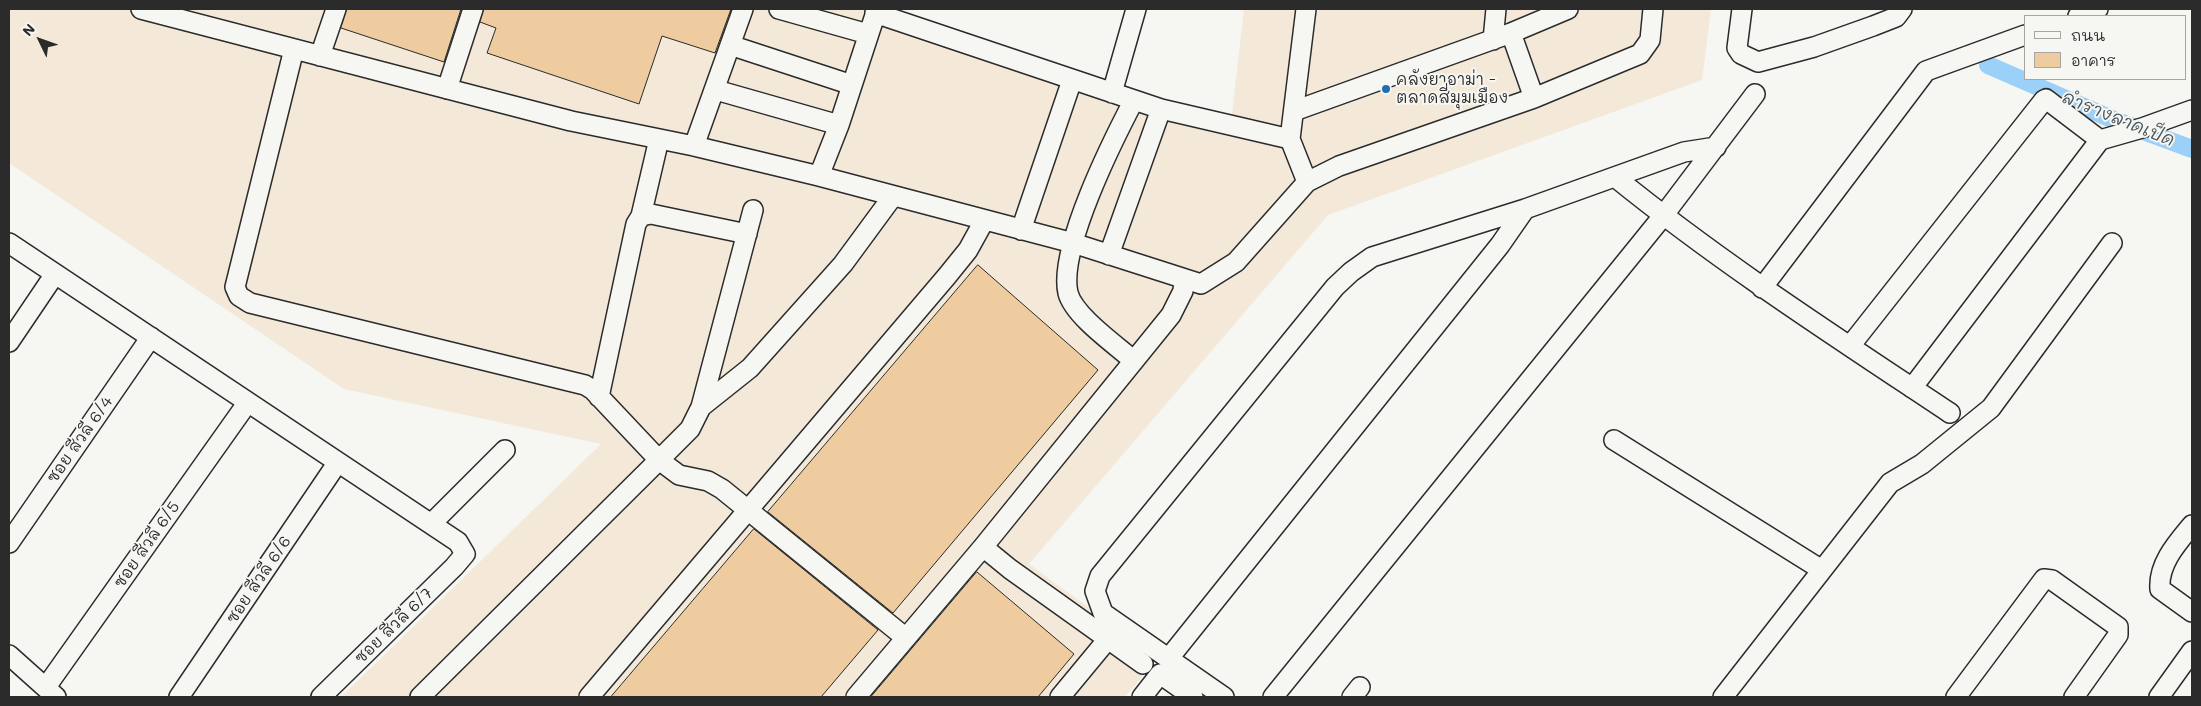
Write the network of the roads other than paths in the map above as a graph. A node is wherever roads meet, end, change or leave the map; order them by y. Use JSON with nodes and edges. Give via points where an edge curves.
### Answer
{"nodes":[{"id":1,"x":141,"y":9,"type":"edge"},
{"id":2,"x":336,"y":9,"type":"edge"},
{"id":3,"x":474,"y":9,"type":"edge"},
{"id":4,"x":743,"y":9,"type":"edge"},
{"id":5,"x":779,"y":9,"type":"edge"},
{"id":6,"x":1136,"y":9,"type":"edge"},
{"id":7,"x":1306,"y":9,"type":"edge"},
{"id":8,"x":1490,"y":9,"type":"edge"},
{"id":9,"x":1568,"y":9,"type":"edge"},
{"id":10,"x":1653,"y":9,"type":"edge"},
{"id":11,"x":1742,"y":9,"type":"edge"},
{"id":12,"x":1902,"y":9,"type":"edge"},
{"id":13,"x":2098,"y":9,"type":"edge"},
{"id":14,"x":876,"y":11,"type":"edge"},
{"id":15,"x":194,"y":15,"type":"edge"},
{"id":16,"x":2081,"y":15,"type":"edge"},
{"id":17,"x":1511,"y":33,"type":"junction"},
{"id":18,"x":868,"y":34,"type":"junction"},
{"id":19,"x":2024,"y":35,"type":"edge"},
{"id":20,"x":1493,"y":40,"type":"junction"},
{"id":21,"x":730,"y":45,"type":"junction"},
{"id":22,"x":294,"y":49,"type":"junction"},
{"id":23,"x":320,"y":56,"type":"junction"},
{"id":24,"x":1072,"y":80,"type":"junction"},
{"id":25,"x":852,"y":86,"type":"junction"},
{"id":26,"x":447,"y":89,"type":"junction"},
{"id":27,"x":716,"y":90,"type":"junction"},
{"id":28,"x":1112,"y":93,"type":"junction"},
{"id":29,"x":1755,"y":94,"type":"dead end"},
{"id":30,"x":1534,"y":98,"type":"junction"},
{"id":31,"x":1134,"y":100,"type":"junction"},
{"id":32,"x":1161,"y":109,"type":"junction"},
{"id":33,"x":2192,"y":110,"type":"edge"},
{"id":34,"x":1294,"y":111,"type":"junction"},
{"id":35,"x":839,"y":125,"type":"junction"},
{"id":36,"x":659,"y":139,"type":"junction"},
{"id":37,"x":1290,"y":139,"type":"junction"},
{"id":38,"x":2100,"y":140,"type":"junction"},
{"id":39,"x":694,"y":146,"type":"junction"},
{"id":40,"x":1716,"y":147,"type":"junction"},
{"id":41,"x":819,"y":176,"type":"junction"},
{"id":42,"x":1615,"y":176,"type":"junction"},
{"id":43,"x":1307,"y":182,"type":"junction"},
{"id":44,"x":893,"y":196,"type":"junction"},
{"id":45,"x":1524,"y":209,"type":"junction"},
{"id":46,"x":753,"y":210,"type":"dead end"},
{"id":47,"x":641,"y":216,"type":"junction"},
{"id":48,"x":1663,"y":216,"type":"junction"},
{"id":49,"x":984,"y":221,"type":"junction"},
{"id":50,"x":1021,"y":230,"type":"junction"},
{"id":51,"x":747,"y":234,"type":"junction"},
{"id":52,"x":9,"y":243,"type":"edge"},
{"id":53,"x":1073,"y":243,"type":"junction"},
{"id":54,"x":2112,"y":243,"type":"dead end"},
{"id":55,"x":1109,"y":255,"type":"junction"},
{"id":56,"x":55,"y":274,"type":"junction"},
{"id":57,"x":1184,"y":279,"type":"junction"},
{"id":58,"x":1762,"y":288,"type":"junction"},
{"id":59,"x":151,"y":337,"type":"junction"},
{"id":60,"x":9,"y":342,"type":"edge"},
{"id":61,"x":1850,"y":346,"type":"junction"},
{"id":62,"x":1134,"y":361,"type":"junction"},
{"id":63,"x":1912,"y":388,"type":"junction"},
{"id":64,"x":599,"y":397,"type":"junction"},
{"id":65,"x":248,"y":402,"type":"junction"},
{"id":66,"x":701,"y":407,"type":"junction"},
{"id":67,"x":1950,"y":413,"type":"dead end"},
{"id":68,"x":1614,"y":440,"type":"dead end"},
{"id":69,"x":505,"y":450,"type":"dead end"},
{"id":70,"x":659,"y":460,"type":"junction"},
{"id":71,"x":338,"y":462,"type":"junction"},
{"id":72,"x":748,"y":510,"type":"junction"},
{"id":73,"x":431,"y":524,"type":"junction"},
{"id":74,"x":2192,"y":525,"type":"edge"},
{"id":75,"x":9,"y":543,"type":"edge"},
{"id":76,"x":983,"y":547,"type":"junction"},
{"id":77,"x":1822,"y":570,"type":"junction"},
{"id":78,"x":2192,"y":612,"type":"edge"},
{"id":79,"x":906,"y":638,"type":"junction"},
{"id":80,"x":1108,"y":639,"type":"junction"},
{"id":81,"x":9,"y":655,"type":"edge"},
{"id":82,"x":1169,"y":658,"type":"junction"},
{"id":83,"x":2189,"y":661,"type":"edge"},
{"id":84,"x":1144,"y":664,"type":"dead end"},
{"id":85,"x":51,"y":692,"type":"edge"},
{"id":86,"x":179,"y":697,"type":"edge"},
{"id":87,"x":321,"y":697,"type":"edge"},
{"id":88,"x":413,"y":697,"type":"edge"},
{"id":89,"x":420,"y":697,"type":"edge"},
{"id":90,"x":589,"y":697,"type":"edge"},
{"id":91,"x":856,"y":697,"type":"edge"},
{"id":92,"x":1060,"y":697,"type":"edge"},
{"id":93,"x":1142,"y":697,"type":"edge"},
{"id":94,"x":1193,"y":697,"type":"edge"},
{"id":95,"x":1224,"y":697,"type":"edge"},
{"id":96,"x":1273,"y":697,"type":"edge"},
{"id":97,"x":1723,"y":697,"type":"edge"},
{"id":98,"x":1956,"y":697,"type":"edge"},
{"id":99,"x":2074,"y":697,"type":"edge"},
{"id":100,"x":2159,"y":697,"type":"edge"}],
"edges":[{"from":1,"to":15,"type":"street"},
{"from":2,"to":23,"type":"street"},
{"from":3,"to":26,"type":"street"},
{"from":4,"to":21,"type":"street"},
{"from":5,"to":18,"type":"street"},
{"from":6,"to":28,"type":"street"},
{"from":7,"to":34,"type":"street"},
{"from":8,"to":20,"type":"street"},
{"from":9,"to":17,"type":"street"},
{"from":10,"to":30,"type":"street","via":[[1650,40],[1640,54]]},
{"from":11,"to":12,"type":"street","via":[[1738,48],[1741,54],[1758,62],[1814,47],[1872,26],[1896,17]]},
{"from":13,"to":16,"type":"street"},
{"from":14,"to":18,"type":"street"},
{"from":14,"to":24,"type":"street"},
{"from":15,"to":22,"type":"street"},
{"from":17,"to":20,"type":"street"},
{"from":17,"to":30,"type":"street"},
{"from":18,"to":25,"type":"street"},
{"from":19,"to":58,"type":"street","via":[[1926,71]]},
{"from":20,"to":34,"type":"street"},
{"from":21,"to":25,"type":"street"},
{"from":21,"to":27,"type":"street"},
{"from":22,"to":23,"type":"street"},
{"from":22,"to":64,"type":"street","via":[[235,287],[239,296],[250,303],[585,386]]},
{"from":23,"to":26,"type":"street"},
{"from":24,"to":28,"type":"street"},
{"from":24,"to":50,"type":"street"},
{"from":25,"to":35,"type":"street"},
{"from":26,"to":36,"type":"street"},
{"from":27,"to":35,"type":"street"},
{"from":27,"to":39,"type":"street"},
{"from":28,"to":31,"type":"street"},
{"from":29,"to":40,"type":"street"},
{"from":30,"to":43,"type":"street","via":[[1338,166]]},
{"from":31,"to":32,"type":"street"},
{"from":31,"to":53,"type":"street","via":[[1094,182]]},
{"from":32,"to":37,"type":"street"},
{"from":32,"to":55,"type":"street"},
{"from":33,"to":38,"type":"street"},
{"from":34,"to":37,"type":"street"},
{"from":35,"to":41,"type":"street"},
{"from":36,"to":39,"type":"street"},
{"from":36,"to":47,"type":"street"},
{"from":37,"to":43,"type":"street"},
{"from":38,"to":61,"type":"street","via":[[2044,100]]},
{"from":38,"to":63,"type":"street"},
{"from":39,"to":41,"type":"street"},
{"from":40,"to":42,"type":"street","via":[[1684,152]]},
{"from":40,"to":48,"type":"street"},
{"from":41,"to":44,"type":"street"},
{"from":42,"to":45,"type":"street"},
{"from":42,"to":48,"type":"street"},
{"from":43,"to":57,"type":"street","via":[[1236,262],[1201,284]]},
{"from":44,"to":49,"type":"street"},
{"from":44,"to":66,"type":"street","via":[[842,264],[750,368]]},
{"from":45,"to":82,"type":"street","via":[[1500,245]]},
{"from":45,"to":82,"type":"street","via":[[1372,257],[1351,272],[1334,287],[1100,576],[1094,591],[1103,613]]},
{"from":46,"to":51,"type":"street"},
{"from":47,"to":51,"type":"street","via":[[651,214]]},
{"from":47,"to":64,"type":"street","via":[[636,224]]},
{"from":48,"to":58,"type":"street"},
{"from":48,"to":96,"type":"street"},
{"from":49,"to":50,"type":"street"},
{"from":49,"to":72,"type":"street","via":[[968,250],[947,276]]},
{"from":50,"to":53,"type":"street"},
{"from":51,"to":66,"type":"street"},
{"from":52,"to":56,"type":"street"},
{"from":53,"to":55,"type":"street"},
{"from":53,"to":62,"type":"street","via":[[1068,292],[1075,306]]},
{"from":54,"to":77,"type":"street","via":[[1991,408],[1922,464],[1890,483]]},
{"from":55,"to":57,"type":"street"},
{"from":56,"to":59,"type":"street"},
{"from":56,"to":60,"type":"street"},
{"from":57,"to":62,"type":"street","via":[[1183,292],[1171,315]]},
{"from":58,"to":61,"type":"street"},
{"from":59,"to":65,"type":"street"},
{"from":59,"to":75,"type":"street","name":"ซอย สีวลี 6/4"},
{"from":61,"to":63,"type":"street"},
{"from":62,"to":76,"type":"street"},
{"from":63,"to":67,"type":"street"},
{"from":64,"to":70,"type":"street"},
{"from":65,"to":71,"type":"street"},
{"from":65,"to":85,"type":"street","name":"ซอย สีวลี 6/5"},
{"from":66,"to":70,"type":"street","via":[[690,429]]},
{"from":68,"to":77,"type":"street"},
{"from":69,"to":73,"type":"street"},
{"from":70,"to":72,"type":"street","via":[[679,475],[711,482]]},
{"from":70,"to":89,"type":"street"},
{"from":71,"to":73,"type":"street"},
{"from":71,"to":86,"type":"street","name":"ซอย สีวลี 6/6"},
{"from":72,"to":79,"type":"street"},
{"from":72,"to":90,"type":"street"},
{"from":73,"to":87,"type":"street","name":"ซอย สีวลี 6/7","via":[[458,542],[465,554]]},
{"from":74,"to":78,"type":"street","via":[[2161,568],[2159,578],[2160,589]]},
{"from":76,"to":79,"type":"street"},
{"from":76,"to":80,"type":"street"},
{"from":77,"to":97,"type":"street"},
{"from":79,"to":91,"type":"street"},
{"from":80,"to":84,"type":"street"},
{"from":80,"to":92,"type":"street"},
{"from":81,"to":85,"type":"street"},
{"from":82,"to":95,"type":"street"},
{"from":83,"to":100,"type":"street"},
{"from":88,"to":89,"type":"street"},
{"from":93,"to":94,"type":"street","via":[[1160,674]]},
{"from":98,"to":99,"type":"street","via":[[2044,580],[2052,580],[2118,627],[2118,635]]}]}
